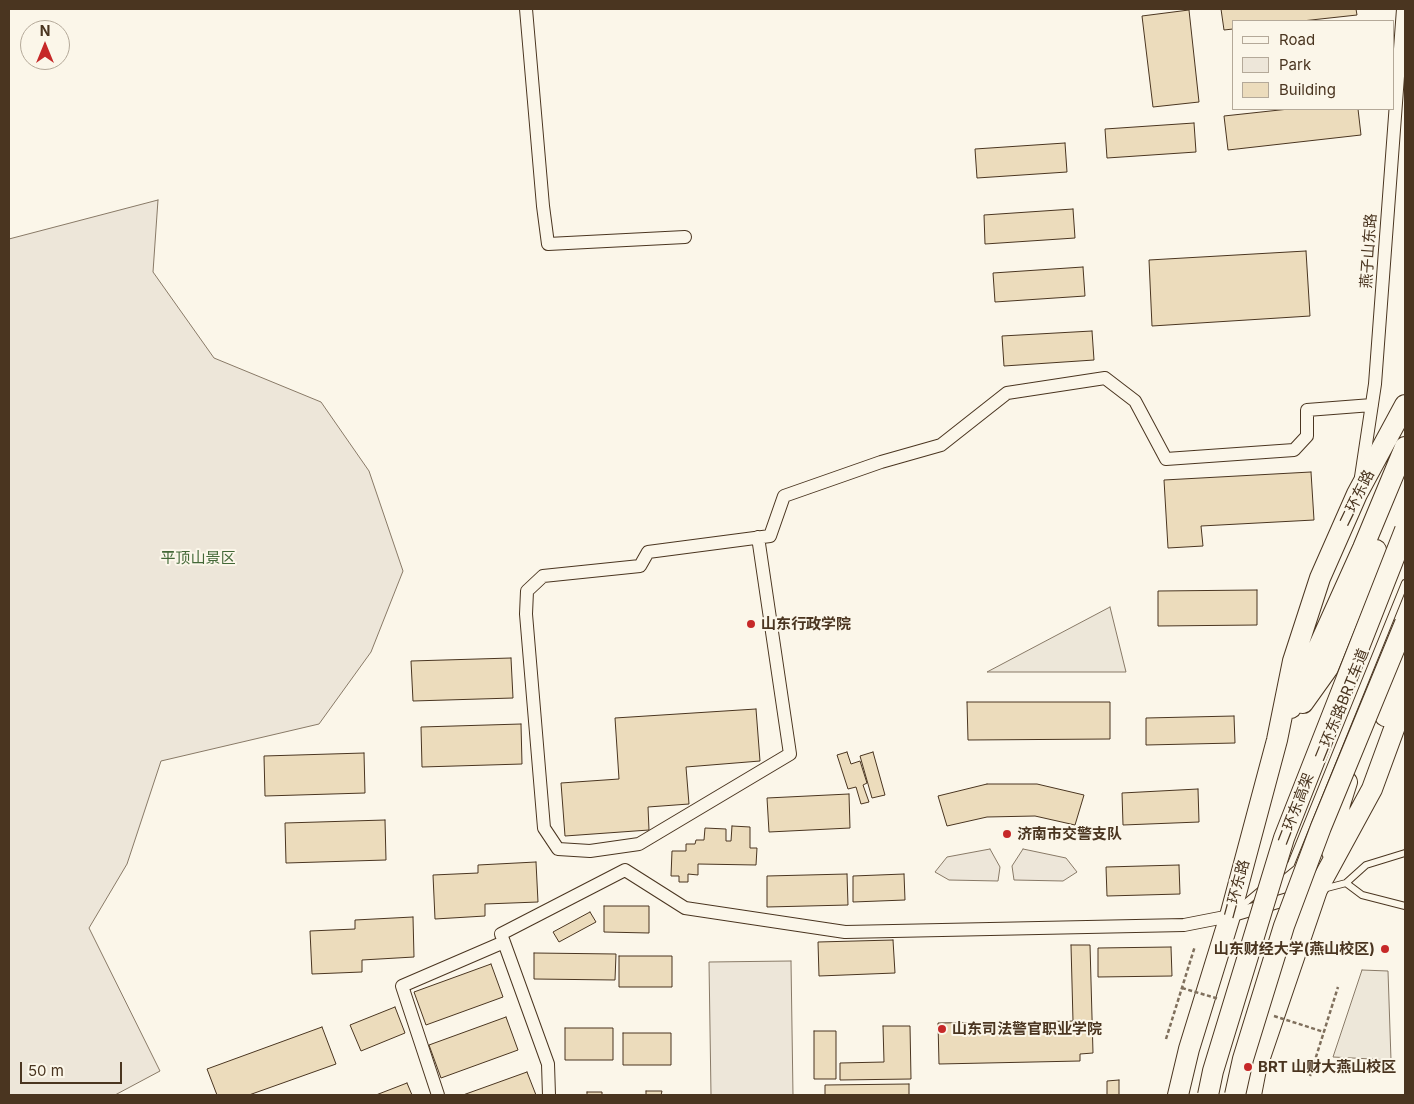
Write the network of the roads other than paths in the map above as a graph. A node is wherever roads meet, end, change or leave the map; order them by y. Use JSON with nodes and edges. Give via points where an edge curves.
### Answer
{"nodes":[{"id":1,"x":526,"y":9,"type":"edge"},
{"id":2,"x":1403,"y":9,"type":"edge"},
{"id":3,"x":685,"y":237,"type":"dead end"},
{"id":4,"x":1372,"y":405,"type":"junction"},
{"id":5,"x":1405,"y":405,"type":"edge"},
{"id":6,"x":1405,"y":447,"type":"edge"},
{"id":7,"x":1405,"y":480,"type":"edge"},
{"id":8,"x":1358,"y":494,"type":"junction"},
{"id":9,"x":1405,"y":530,"type":"edge"},
{"id":10,"x":758,"y":538,"type":"junction"},
{"id":11,"x":1405,"y":583,"type":"edge"},
{"id":12,"x":1405,"y":625,"type":"edge"},
{"id":13,"x":1405,"y":661,"type":"edge"},
{"id":14,"x":1405,"y":699,"type":"edge"},
{"id":15,"x":1277,"y":740,"type":"junction"},
{"id":16,"x":1405,"y":853,"type":"edge"},
{"id":17,"x":1291,"y":864,"type":"junction"},
{"id":18,"x":1330,"y":866,"type":"junction"},
{"id":19,"x":1346,"y":883,"type":"junction"},
{"id":20,"x":1317,"y":890,"type":"junction"},
{"id":21,"x":1405,"y":906,"type":"edge"},
{"id":22,"x":1230,"y":916,"type":"junction"},
{"id":23,"x":504,"y":942,"type":"junction"},
{"id":24,"x":438,"y":1095,"type":"edge"},
{"id":25,"x":549,"y":1095,"type":"edge"},
{"id":26,"x":1178,"y":1095,"type":"edge"},
{"id":27,"x":1208,"y":1095,"type":"edge"},
{"id":28,"x":1234,"y":1095,"type":"edge"},
{"id":29,"x":1251,"y":1095,"type":"edge"}],
"edges":[{"from":1,"to":3,"type":"street","via":[[548,244]]},
{"from":2,"to":4,"type":"street","name":"燕子山东路"},
{"from":4,"to":8,"type":"street","name":"燕子山东路"},
{"from":4,"to":10,"type":"street","via":[[1307,410],[1307,436],[1294,450],[1166,459],[1135,401],[1105,378],[1007,393],[941,445],[784,496],[770,536]]},
{"from":5,"to":8,"type":"highway","name":"二环东路"},
{"from":6,"to":15,"type":"highway"},
{"from":7,"to":15,"type":"highway","name":"二环东路","via":[[1328,668]]},
{"from":8,"to":15,"type":"highway","name":"二环东路","via":[[1320,578],[1293,661]]},
{"from":9,"to":27,"type":"highway","name":"二环东高架","bridge":true,"via":[[1284,838],[1212,1071]]},
{"from":10,"to":10,"type":"street","via":[[648,552],[640,566],[543,576],[527,591],[526,614],[544,828],[558,849],[590,851],[639,844],[790,754]]},
{"from":11,"to":17,"type":"lane","name":"二环东路BRT车道"},
{"from":12,"to":18,"type":"highway","via":[[1358,746],[1340,804]]},
{"from":12,"to":28,"type":"highway","name":"二环东高架","bridge":true,"via":[[1321,827],[1284,926]]},
{"from":13,"to":18,"type":"highway"},
{"from":14,"to":18,"type":"highway","via":[[1372,789]]},
{"from":15,"to":22,"type":"highway","name":"二环东路"},
{"from":16,"to":19,"type":"lane","via":[[1366,865]]},
{"from":17,"to":20,"type":"lane"},
{"from":17,"to":22,"type":"lane","name":"二环东路BRT车道"},
{"from":18,"to":20,"type":"highway"},
{"from":19,"to":20,"type":"lane"},
{"from":19,"to":21,"type":"lane","via":[[1362,895]]},
{"from":20,"to":22,"type":"street"},
{"from":20,"to":29,"type":"highway","via":[[1256,1069]]},
{"from":22,"to":23,"type":"street","via":[[1184,925],[845,932],[685,908],[626,870],[501,934]]},
{"from":22,"to":26,"type":"highway","name":"二环东路"},
{"from":23,"to":24,"type":"street","via":[[402,986]]},
{"from":23,"to":25,"type":"street","via":[[548,1064]]}]}
